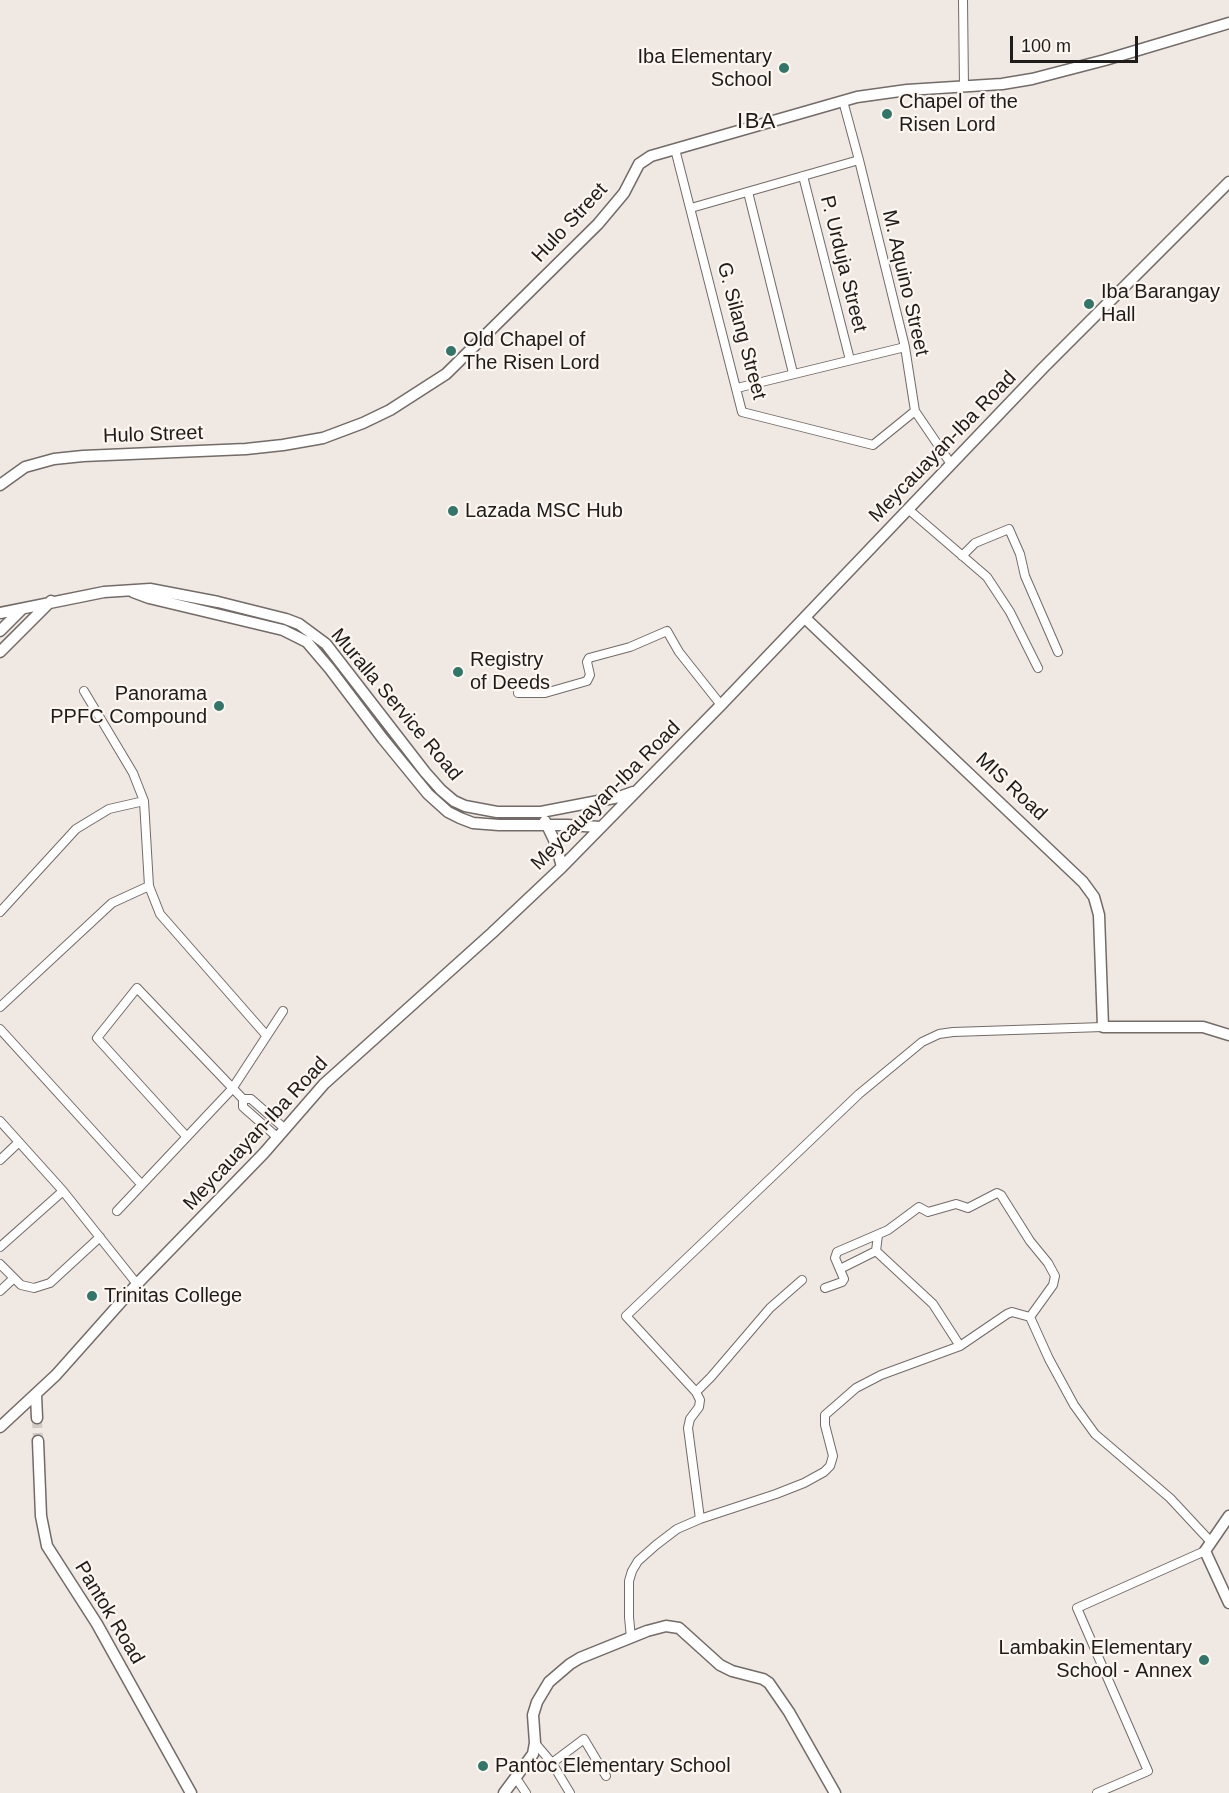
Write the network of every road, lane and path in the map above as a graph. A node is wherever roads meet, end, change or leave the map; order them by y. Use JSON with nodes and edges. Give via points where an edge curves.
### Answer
{"nodes":[{"id":1,"x":963,"y":0,"type":"edge"},
{"id":2,"x":1229,"y":23,"type":"edge"},
{"id":3,"x":964,"y":87,"type":"junction"},
{"id":4,"x":843,"y":101,"type":"junction"},
{"id":5,"x":675,"y":149,"type":"junction"},
{"id":6,"x":859,"y":160,"type":"junction"},
{"id":7,"x":803,"y":176,"type":"junction"},
{"id":8,"x":1229,"y":182,"type":"edge"},
{"id":9,"x":748,"y":192,"type":"junction"},
{"id":10,"x":691,"y":208,"type":"junction"},
{"id":11,"x":905,"y":347,"type":"junction"},
{"id":12,"x":850,"y":360,"type":"junction"},
{"id":13,"x":793,"y":373,"type":"junction"},
{"id":14,"x":737,"y":388,"type":"junction"},
{"id":15,"x":915,"y":411,"type":"junction"},
{"id":16,"x":951,"y":464,"type":"junction"},
{"id":17,"x":0,"y":485,"type":"edge"},
{"id":18,"x":908,"y":509,"type":"junction"},
{"id":19,"x":962,"y":556,"type":"junction"},
{"id":20,"x":130,"y":591,"type":"junction"},
{"id":21,"x":51,"y":601,"type":"junction"},
{"id":22,"x":22,"y":608,"type":"junction"},
{"id":23,"x":0,"y":613,"type":"edge"},
{"id":24,"x":804,"y":618,"type":"junction"},
{"id":25,"x":0,"y":631,"type":"edge"},
{"id":26,"x":0,"y":652,"type":"edge"},
{"id":27,"x":1058,"y":652,"type":"dead end"},
{"id":28,"x":1038,"y":668,"type":"dead end"},
{"id":29,"x":84,"y":691,"type":"dead end"},
{"id":30,"x":518,"y":693,"type":"dead end"},
{"id":31,"x":721,"y":705,"type":"junction"},
{"id":32,"x":636,"y":791,"type":"junction"},
{"id":33,"x":144,"y":801,"type":"junction"},
{"id":34,"x":541,"y":812,"type":"junction"},
{"id":35,"x":546,"y":825,"type":"junction"},
{"id":36,"x":600,"y":827,"type":"junction"},
{"id":37,"x":562,"y":867,"type":"junction"},
{"id":38,"x":149,"y":886,"type":"junction"},
{"id":39,"x":0,"y":912,"type":"edge"},
{"id":40,"x":0,"y":1007,"type":"edge"},
{"id":41,"x":284,"y":1011,"type":"dead end"},
{"id":42,"x":1103,"y":1028,"type":"junction"},
{"id":43,"x":0,"y":1029,"type":"edge"},
{"id":44,"x":266,"y":1035,"type":"junction"},
{"id":45,"x":1229,"y":1035,"type":"edge"},
{"id":46,"x":232,"y":1089,"type":"junction"},
{"id":47,"x":243,"y":1099,"type":"junction"},
{"id":48,"x":266,"y":1113,"type":"junction"},
{"id":49,"x":0,"y":1121,"type":"edge"},
{"id":50,"x":258,"y":1121,"type":"junction"},
{"id":51,"x":280,"y":1133,"type":"junction"},
{"id":52,"x":186,"y":1136,"type":"junction"},
{"id":53,"x":20,"y":1142,"type":"junction"},
{"id":54,"x":0,"y":1160,"type":"edge"},
{"id":55,"x":141,"y":1184,"type":"junction"},
{"id":56,"x":63,"y":1191,"type":"junction"},
{"id":57,"x":117,"y":1211,"type":"dead end"},
{"id":58,"x":878,"y":1234,"type":"junction"},
{"id":59,"x":100,"y":1237,"type":"junction"},
{"id":60,"x":0,"y":1247,"type":"edge"},
{"id":61,"x":876,"y":1251,"type":"junction"},
{"id":62,"x":0,"y":1264,"type":"edge"},
{"id":63,"x":840,"y":1269,"type":"junction"},
{"id":64,"x":14,"y":1278,"type":"junction"},
{"id":65,"x":802,"y":1280,"type":"dead end"},
{"id":66,"x":136,"y":1284,"type":"junction"},
{"id":67,"x":825,"y":1288,"type":"dead end"},
{"id":68,"x":0,"y":1291,"type":"edge"},
{"id":69,"x":1030,"y":1317,"type":"junction"},
{"id":70,"x":960,"y":1346,"type":"junction"},
{"id":71,"x":696,"y":1392,"type":"junction"},
{"id":72,"x":36,"y":1395,"type":"junction"},
{"id":73,"x":37,"y":1418,"type":"tunnel mouth"},
{"id":74,"x":0,"y":1426,"type":"edge"},
{"id":75,"x":38,"y":1441,"type":"tunnel mouth"},
{"id":76,"x":1229,"y":1516,"type":"edge"},
{"id":77,"x":700,"y":1519,"type":"junction"},
{"id":78,"x":1208,"y":1547,"type":"junction"},
{"id":79,"x":1229,"y":1602,"type":"edge"},
{"id":80,"x":631,"y":1638,"type":"junction"},
{"id":81,"x":536,"y":1743,"type":"junction"},
{"id":82,"x":552,"y":1763,"type":"junction"},
{"id":83,"x":606,"y":1776,"type":"dead end"},
{"id":84,"x":516,"y":1778,"type":"junction"},
{"id":85,"x":191,"y":1793,"type":"edge"},
{"id":86,"x":504,"y":1793,"type":"edge"},
{"id":87,"x":526,"y":1793,"type":"edge"},
{"id":88,"x":570,"y":1793,"type":"edge"},
{"id":89,"x":835,"y":1793,"type":"edge"},
{"id":90,"x":1097,"y":1793,"type":"edge"}],
"edges":[{"from":1,"to":3,"type":"street"},
{"from":2,"to":3,"type":"street","name":"Hulo Street","via":[[1032,79]]},
{"from":3,"to":4,"type":"street","name":"Hulo Street","via":[[878,93]]},
{"from":4,"to":5,"type":"street","name":"Hulo Street"},
{"from":4,"to":6,"type":"street","name":"M. Aquino Street"},
{"from":5,"to":10,"type":"street","name":"G. Silang Street"},
{"from":5,"to":17,"type":"street","name":"Hulo Street","via":[[639,164],[624,193],[598,224],[446,374],[390,410],[323,438],[283,445],[54,459],[25,467]]},
{"from":6,"to":7,"type":"street"},
{"from":6,"to":11,"type":"street","name":"M. Aquino Street"},
{"from":7,"to":9,"type":"street"},
{"from":7,"to":12,"type":"street","name":"P. Urduja Street"},
{"from":8,"to":16,"type":"street","name":"Meycauayan-Iba Road"},
{"from":9,"to":10,"type":"street"},
{"from":9,"to":13,"type":"street"},
{"from":10,"to":14,"type":"street","name":"G. Silang Street"},
{"from":11,"to":12,"type":"street"},
{"from":11,"to":15,"type":"street","name":"M. Aquino Street"},
{"from":12,"to":13,"type":"street"},
{"from":13,"to":14,"type":"street"},
{"from":14,"to":15,"type":"street","name":"G. Silang Street","via":[[742,412],[873,445]]},
{"from":15,"to":16,"type":"street","name":"M. Aquino Street"},
{"from":16,"to":18,"type":"street","name":"Meycauayan-Iba Road"},
{"from":18,"to":19,"type":"street"},
{"from":18,"to":24,"type":"street","name":"Meycauayan-Iba Road"},
{"from":19,"to":27,"type":"street","via":[[975,543],[1009,529]]},
{"from":19,"to":28,"type":"street","via":[[987,577]]},
{"from":20,"to":21,"type":"street","name":"Muralla Service Road"},
{"from":20,"to":34,"type":"street","name":"Muralla Service Road","via":[[150,589],[218,602],[299,624],[326,644],[425,772],[454,801],[477,810]]},
{"from":20,"to":35,"type":"street","name":"Muralla Service Road","via":[[283,630],[307,642],[428,794],[447,812],[473,823]]},
{"from":21,"to":22,"type":"street","name":"Muralla Service Road"},
{"from":21,"to":26,"type":"street"},
{"from":22,"to":23,"type":"street","name":"Muralla Service Road"},
{"from":22,"to":25,"type":"street"},
{"from":24,"to":31,"type":"street","name":"Meycauayan-Iba Road"},
{"from":24,"to":42,"type":"street","name":"MIS Road","via":[[1083,882],[1094,897],[1099,915]]},
{"from":29,"to":33,"type":"street","via":[[133,773]]},
{"from":30,"to":31,"type":"street","via":[[545,693],[587,681],[589,658],[630,647],[667,631]]},
{"from":31,"to":32,"type":"street","name":"Meycauayan-Iba Road"},
{"from":32,"to":34,"type":"street","name":"Muralla Service Road"},
{"from":32,"to":36,"type":"street","name":"Meycauayan-Iba Road"},
{"from":33,"to":38,"type":"street"},
{"from":33,"to":39,"type":"street","via":[[109,809],[76,829]]},
{"from":34,"to":35,"type":"street"},
{"from":35,"to":36,"type":"street","name":"Muralla Service Road"},
{"from":35,"to":37,"type":"street"},
{"from":36,"to":37,"type":"street","name":"Meycauayan-Iba Road"},
{"from":37,"to":51,"type":"street","name":"Meycauayan-Iba Road","via":[[324,1084]]},
{"from":38,"to":40,"type":"street","via":[[111,903]]},
{"from":38,"to":44,"type":"street","via":[[160,914]]},
{"from":41,"to":44,"type":"street"},
{"from":42,"to":45,"type":"street","via":[[1203,1027]]},
{"from":42,"to":71,"type":"street","via":[[939,1034],[922,1042],[859,1094],[626,1316]]},
{"from":43,"to":55,"type":"street"},
{"from":44,"to":46,"type":"street"},
{"from":46,"to":47,"type":"street"},
{"from":46,"to":52,"type":"street"},
{"from":46,"to":52,"type":"street","via":[[137,988],[97,1038]]},
{"from":47,"to":48,"type":"street","via":[[251,1099]]},
{"from":47,"to":50,"type":"street","via":[[243,1107]]},
{"from":48,"to":50,"type":"street"},
{"from":48,"to":51,"type":"street"},
{"from":49,"to":53,"type":"street"},
{"from":50,"to":51,"type":"street"},
{"from":51,"to":66,"type":"street","name":"Meycauayan-Iba Road"},
{"from":52,"to":55,"type":"street"},
{"from":53,"to":54,"type":"street"},
{"from":53,"to":56,"type":"street"},
{"from":55,"to":57,"type":"street"},
{"from":56,"to":59,"type":"street"},
{"from":56,"to":60,"type":"street"},
{"from":58,"to":61,"type":"street"},
{"from":58,"to":63,"type":"street","via":[[837,1252],[835,1258]]},
{"from":58,"to":69,"type":"street","via":[[919,1207],[928,1212],[956,1204],[968,1208],[993,1194],[1001,1195],[1055,1276]]},
{"from":59,"to":64,"type":"street","via":[[50,1283],[34,1288],[21,1285]]},
{"from":59,"to":66,"type":"street"},
{"from":61,"to":63,"type":"street"},
{"from":61,"to":70,"type":"street","via":[[933,1304]]},
{"from":62,"to":64,"type":"street"},
{"from":63,"to":67,"type":"street","via":[[842,1282]]},
{"from":64,"to":68,"type":"street"},
{"from":65,"to":71,"type":"street","via":[[770,1308]]},
{"from":66,"to":72,"type":"street","name":"Meycauayan-Iba Road"},
{"from":69,"to":70,"type":"street","via":[[1006,1314]]},
{"from":69,"to":78,"type":"street","via":[[1074,1405],[1095,1434],[1170,1498]]},
{"from":70,"to":77,"type":"street","via":[[881,1375],[856,1388],[825,1415],[833,1456],[824,1472],[776,1494]]},
{"from":71,"to":77,"type":"street","via":[[700,1403],[688,1428]]},
{"from":72,"to":73,"type":"street"},
{"from":72,"to":74,"type":"street","name":"Meycauayan-Iba Road"},
{"from":75,"to":85,"type":"street","name":"Pantok Road","via":[[41,1516],[47,1546],[97,1624]]},
{"from":76,"to":78,"type":"street"},
{"from":77,"to":80,"type":"street","via":[[670,1534],[632,1571]]},
{"from":78,"to":79,"type":"street"},
{"from":78,"to":90,"type":"street","via":[[1077,1608],[1148,1771]]},
{"from":80,"to":81,"type":"street","via":[[570,1664],[549,1682],[533,1715]]},
{"from":80,"to":89,"type":"street","via":[[666,1626],[675,1627],[720,1665],[769,1683]]},
{"from":81,"to":82,"type":"street"},
{"from":81,"to":84,"type":"street"},
{"from":82,"to":83,"type":"street","via":[[584,1739]]},
{"from":82,"to":88,"type":"street"},
{"from":84,"to":86,"type":"street"},
{"from":84,"to":87,"type":"street"}]}
